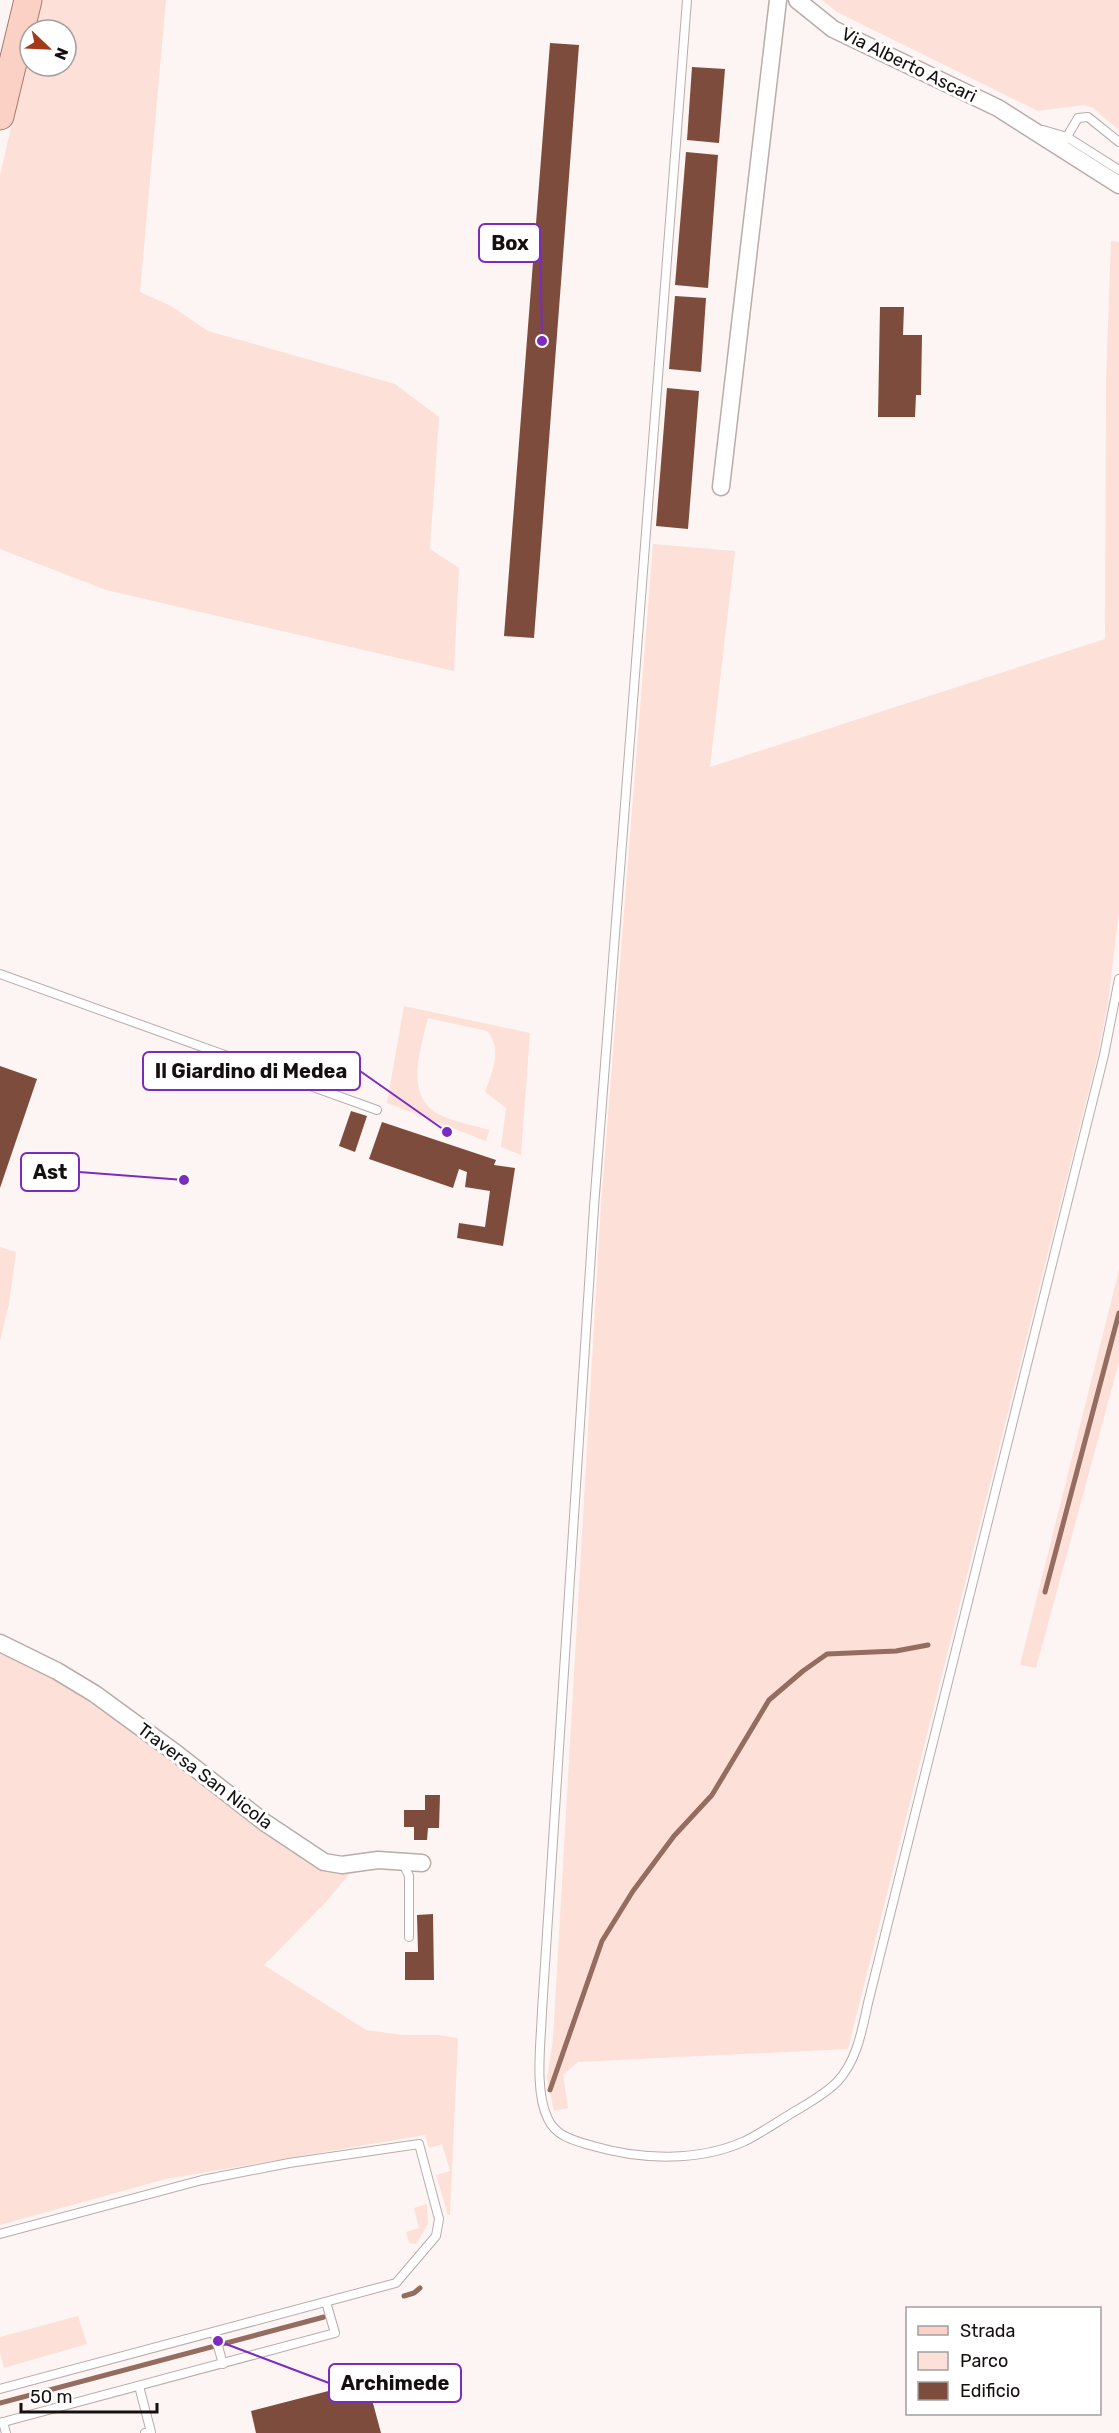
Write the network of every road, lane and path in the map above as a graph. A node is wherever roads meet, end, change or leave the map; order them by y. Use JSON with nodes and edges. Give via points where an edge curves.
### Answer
{"nodes":[{"id":1,"x":12,"y":0,"type":"edge"},
{"id":2,"x":28,"y":0,"type":"edge"},
{"id":3,"x":687,"y":0,"type":"edge"},
{"id":4,"x":778,"y":0,"type":"edge"},
{"id":5,"x":797,"y":0,"type":"edge"},
{"id":6,"x":0,"y":52,"type":"edge"},
{"id":7,"x":0,"y":116,"type":"edge"},
{"id":8,"x":1025,"y":125,"type":"junction"},
{"id":9,"x":1119,"y":142,"type":"edge"},
{"id":10,"x":1064,"y":143,"type":"junction"},
{"id":11,"x":1119,"y":170,"type":"edge"},
{"id":12,"x":1119,"y":185,"type":"edge"},
{"id":13,"x":1119,"y":194,"type":"edge"},
{"id":14,"x":720,"y":487,"type":"dead end"},
{"id":15,"x":0,"y":974,"type":"edge"},
{"id":16,"x":1119,"y":978,"type":"edge"},
{"id":17,"x":377,"y":1110,"type":"dead end"},
{"id":18,"x":0,"y":1643,"type":"edge"},
{"id":19,"x":403,"y":1863,"type":"junction"},
{"id":20,"x":422,"y":1863,"type":"dead end"},
{"id":21,"x":409,"y":1937,"type":"dead end"},
{"id":22,"x":0,"y":2234,"type":"edge"},
{"id":23,"x":326,"y":2302,"type":"junction"},
{"id":24,"x":215,"y":2335,"type":"junction"},
{"id":25,"x":223,"y":2364,"type":"junction"},
{"id":26,"x":139,"y":2386,"type":"junction"},
{"id":27,"x":0,"y":2389,"type":"edge"},
{"id":28,"x":1,"y":2423,"type":"edge"},
{"id":29,"x":6,"y":2433,"type":"edge"},
{"id":30,"x":145,"y":2433,"type":"edge"}],
"edges":[{"from":1,"to":6,"type":"main road"},
{"from":2,"to":7,"type":"main road"},
{"from":3,"to":16,"type":"lane","via":[[594,1207],[542,2011],[540,2089],[548,2120],[563,2136],[633,2154],[695,2155],[718,2150],[744,2141],[822,2095],[847,2068],[857,2047],[880,1956],[1104,1055]]},
{"from":4,"to":14,"type":"street"},
{"from":5,"to":8,"type":"street","name":"Via Alberto Ascari","via":[[833,29],[998,108]]},
{"from":8,"to":10,"type":"street"},
{"from":8,"to":13,"type":"street","via":[[1077,171]]},
{"from":9,"to":10,"type":"lane","via":[[1088,117],[1078,118]]},
{"from":10,"to":11,"type":"lane"},
{"from":10,"to":12,"type":"street"},
{"from":15,"to":17,"type":"lane"},
{"from":18,"to":19,"type":"street","name":"Traversa San Nicola","via":[[95,1694],[264,1822],[324,1862]]},
{"from":19,"to":20,"type":"street","name":"Traversa San Nicola"},
{"from":19,"to":21,"type":"lane","via":[[409,1876]]},
{"from":22,"to":23,"type":"lane","via":[[202,2180],[419,2144],[439,2219],[436,2236],[396,2283]]},
{"from":23,"to":24,"type":"lane"},
{"from":23,"to":25,"type":"lane","via":[[335,2333]]},
{"from":24,"to":25,"type":"lane"},
{"from":24,"to":27,"type":"lane"},
{"from":25,"to":26,"type":"lane"},
{"from":26,"to":28,"type":"lane"},
{"from":26,"to":30,"type":"lane","via":[[151,2432]]},
{"from":28,"to":29,"type":"lane"}]}
